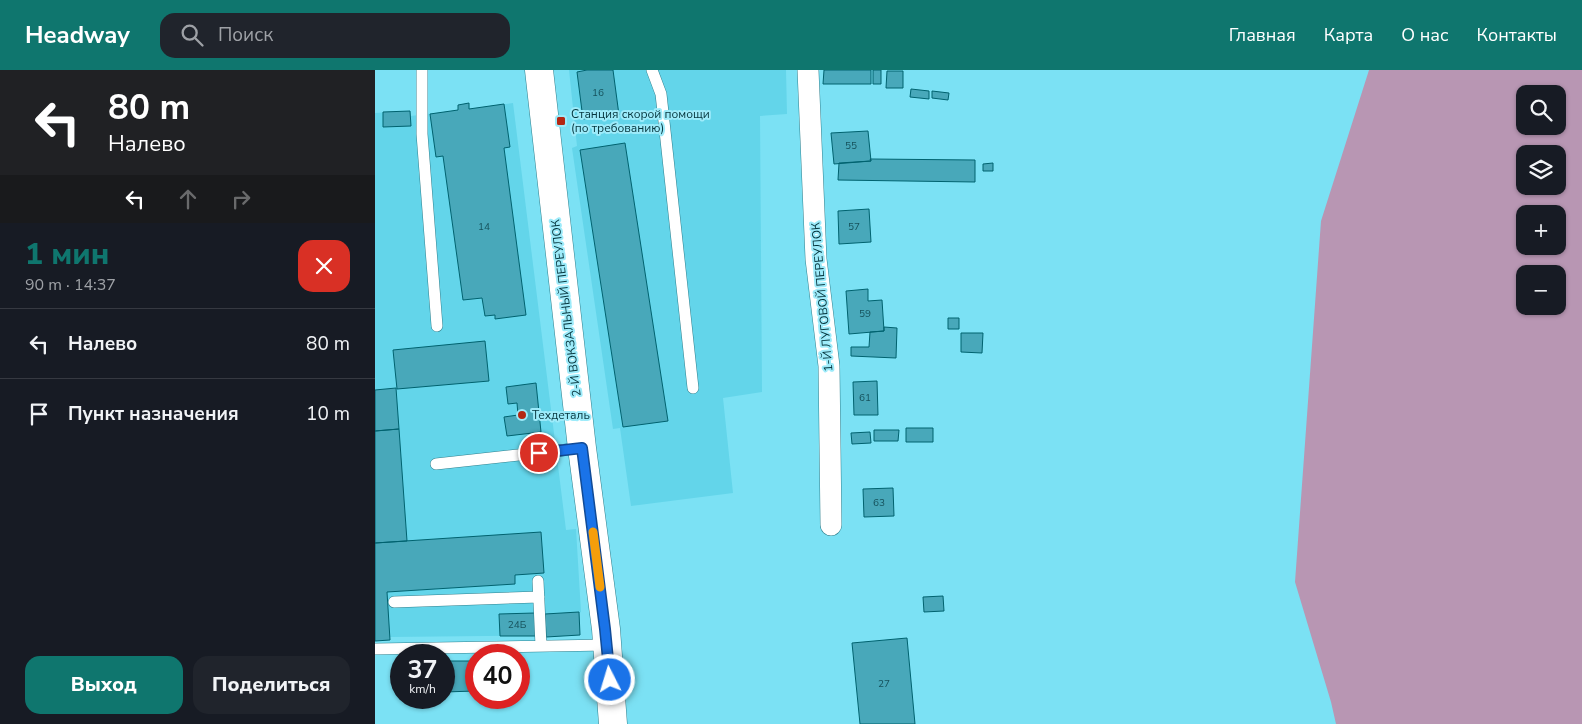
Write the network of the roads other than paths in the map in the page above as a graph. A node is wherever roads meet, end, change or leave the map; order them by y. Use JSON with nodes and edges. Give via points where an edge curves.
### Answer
{"nodes":[{"id":1,"x":421,"y":70,"type":"edge"},
{"id":2,"x":539,"y":70,"type":"edge"},
{"id":3,"x":652,"y":70,"type":"edge"},
{"id":4,"x":808,"y":70,"type":"edge"},
{"id":5,"x":437,"y":326,"type":"dead end"},
{"id":6,"x":693,"y":388,"type":"dead end"},
{"id":7,"x":582,"y":448,"type":"junction"},
{"id":8,"x":436,"y":464,"type":"dead end"},
{"id":9,"x":831,"y":524,"type":"dead end"},
{"id":10,"x":538,"y":581,"type":"dead end"},
{"id":11,"x":539,"y":597,"type":"junction"},
{"id":12,"x":394,"y":602,"type":"dead end"},
{"id":13,"x":607,"y":645,"type":"junction"},
{"id":14,"x":541,"y":646,"type":"junction"},
{"id":15,"x":375,"y":649,"type":"edge"},
{"id":16,"x":613,"y":724,"type":"edge"}],
"edges":[{"from":1,"to":5,"type":"lane","via":[[422,134]]},
{"from":2,"to":7,"type":"street","name":"2-Й ВОКЗАЛЬНЫЙ ПЕРЕУЛОК"},
{"from":3,"to":6,"type":"lane","via":[[661,94]]},
{"from":4,"to":9,"type":"street","name":"1-Й ЛУГОВОЙ ПЕРЕУЛОК","via":[[816,259],[829,366]]},
{"from":7,"to":8,"type":"lane"},
{"from":7,"to":13,"type":"street","name":"2-Й ВОКЗАЛЬНЫЙ ПЕРЕУЛОК"},
{"from":10,"to":11,"type":"lane"},
{"from":11,"to":12,"type":"lane"},
{"from":11,"to":14,"type":"lane"},
{"from":13,"to":14,"type":"lane"},
{"from":13,"to":16,"type":"street","name":"2-Й ВОКЗАЛЬНЫЙ ПЕРЕУЛОК"},
{"from":14,"to":15,"type":"lane"}]}
